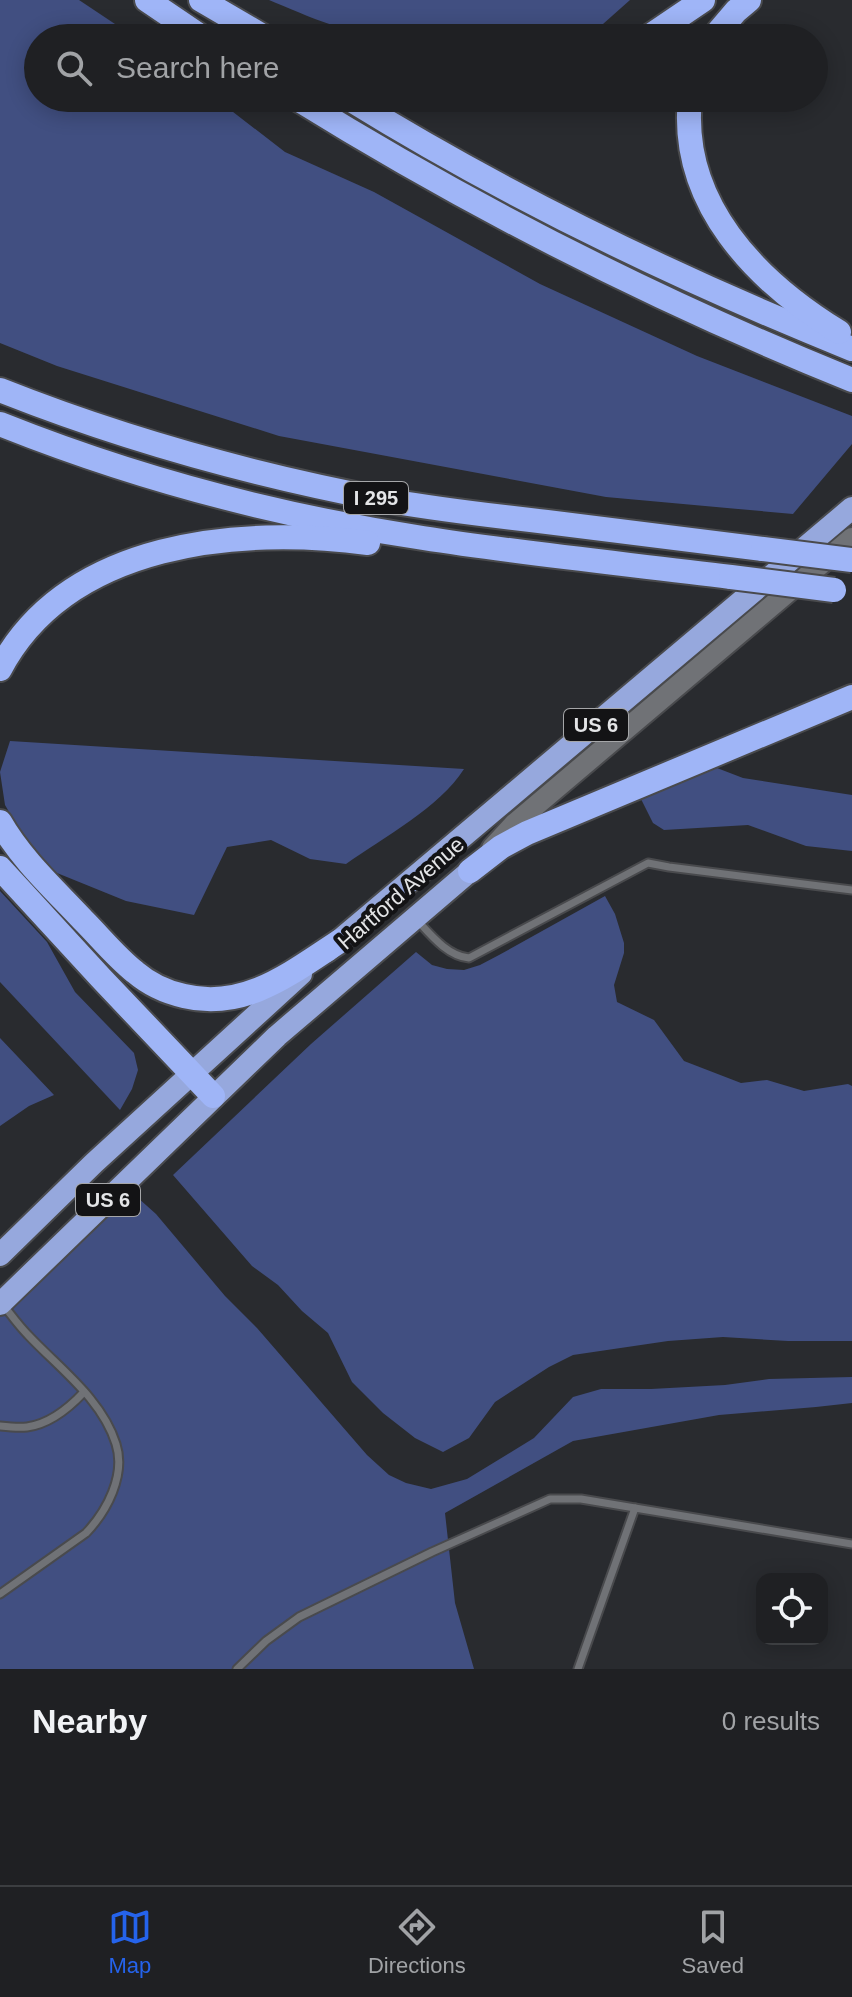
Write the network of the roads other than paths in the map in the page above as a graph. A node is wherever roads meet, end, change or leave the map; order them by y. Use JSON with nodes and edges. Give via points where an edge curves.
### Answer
{"nodes":[{"id":1,"x":147,"y":0,"type":"edge"},
{"id":2,"x":198,"y":0,"type":"edge"},
{"id":3,"x":703,"y":0,"type":"edge"},
{"id":4,"x":749,"y":0,"type":"edge"},
{"id":5,"x":182,"y":24,"type":"edge"},
{"id":6,"x":233,"y":24,"type":"edge"},
{"id":7,"x":241,"y":24,"type":"edge"},
{"id":8,"x":668,"y":24,"type":"edge"},
{"id":9,"x":724,"y":24,"type":"edge"},
{"id":10,"x":320,"y":112,"type":"edge"},
{"id":11,"x":372,"y":112,"type":"edge"},
{"id":12,"x":689,"y":112,"type":"edge"},
{"id":13,"x":852,"y":339,"type":"edge"},
{"id":14,"x":852,"y":349,"type":"edge"},
{"id":15,"x":852,"y":380,"type":"edge"},
{"id":16,"x":0,"y":390,"type":"edge"},
{"id":17,"x":0,"y":424,"type":"edge"},
{"id":18,"x":852,"y":508,"type":"edge"},
{"id":19,"x":852,"y":538,"type":"edge"},
{"id":20,"x":580,"y":558,"type":"junction"},
{"id":21,"x":852,"y":560,"type":"edge"},
{"id":22,"x":843,"y":591,"type":"edge"},
{"id":23,"x":0,"y":669,"type":"edge"},
{"id":24,"x":852,"y":697,"type":"edge"},
{"id":25,"x":0,"y":822,"type":"edge"},
{"id":26,"x":0,"y":868,"type":"edge"},
{"id":27,"x":470,"y":871,"type":"junction"},
{"id":28,"x":852,"y":890,"type":"edge"},
{"id":29,"x":414,"y":918,"type":"junction"},
{"id":30,"x":340,"y":941,"type":"junction"},
{"id":31,"x":192,"y":1074,"type":"junction"},
{"id":32,"x":213,"y":1096,"type":"junction"},
{"id":33,"x":0,"y":1255,"type":"edge"},
{"id":34,"x":0,"y":1303,"type":"edge"},
{"id":35,"x":84,"y":1392,"type":"junction"},
{"id":36,"x":0,"y":1426,"type":"edge"},
{"id":37,"x":635,"y":1508,"type":"junction"},
{"id":38,"x":852,"y":1544,"type":"edge"},
{"id":39,"x":0,"y":1594,"type":"edge"},
{"id":40,"x":237,"y":1669,"type":"edge"},
{"id":41,"x":578,"y":1669,"type":"edge"}],
"edges":[{"from":1,"to":5,"type":"highway"},
{"from":2,"to":6,"type":"highway"},
{"from":2,"to":7,"type":"highway"},
{"from":3,"to":8,"type":"highway"},
{"from":4,"to":9,"type":"highway"},
{"from":10,"to":15,"type":"highway","via":[[583,260]]},
{"from":11,"to":14,"type":"highway","via":[[583,229],[739,303]]},
{"from":12,"to":13,"type":"highway","via":[[692,155],[724,228],[783,294]]},
{"from":16,"to":21,"type":"highway","number":"I 295","bridge":true,"via":[[165,448],[300,482],[439,509]]},
{"from":17,"to":20,"type":"highway","via":[[153,477],[270,508],[421,538]]},
{"from":18,"to":30,"type":"highway","name":"Hartford Avenue","number":"US 6"},
{"from":19,"to":27,"type":"main road","name":"Hartford Avenue","via":[[514,824]]},
{"from":20,"to":22,"type":"highway","bridge":true},
{"from":20,"to":23,"type":"highway","via":[[450,552],[308,537],[189,546],[132,561],[83,584],[35,622]]},
{"from":24,"to":27,"type":"highway","number":"US 6","via":[[527,833]]},
{"from":25,"to":30,"type":"highway","via":[[18,850],[124,962],[167,991],[203,1000],[240,997],[274,983]]},
{"from":26,"to":31,"type":"highway"},
{"from":27,"to":29,"type":"highway","name":"Hartford Avenue","number":"US 6"},
{"from":28,"to":29,"type":"lane","via":[[648,863],[469,958],[445,948]]},
{"from":29,"to":32,"type":"highway","name":"Hartford Avenue","number":"US 6"},
{"from":30,"to":31,"type":"highway","name":"Hartford Avenue","number":"US 6"},
{"from":31,"to":32,"type":"highway"},
{"from":31,"to":33,"type":"highway","name":"Hartford Avenue","number":"US 6"},
{"from":32,"to":34,"type":"highway","name":"Hartford Avenue","number":"US 6"},
{"from":34,"to":35,"type":"lane"},
{"from":35,"to":36,"type":"lane","via":[[47,1421]]},
{"from":35,"to":39,"type":"lane","via":[[117,1446],[118,1474],[110,1499],[86,1533]]},
{"from":37,"to":38,"type":"lane"},
{"from":37,"to":40,"type":"lane","via":[[581,1499],[540,1503],[299,1617]]},
{"from":37,"to":41,"type":"lane"}]}
